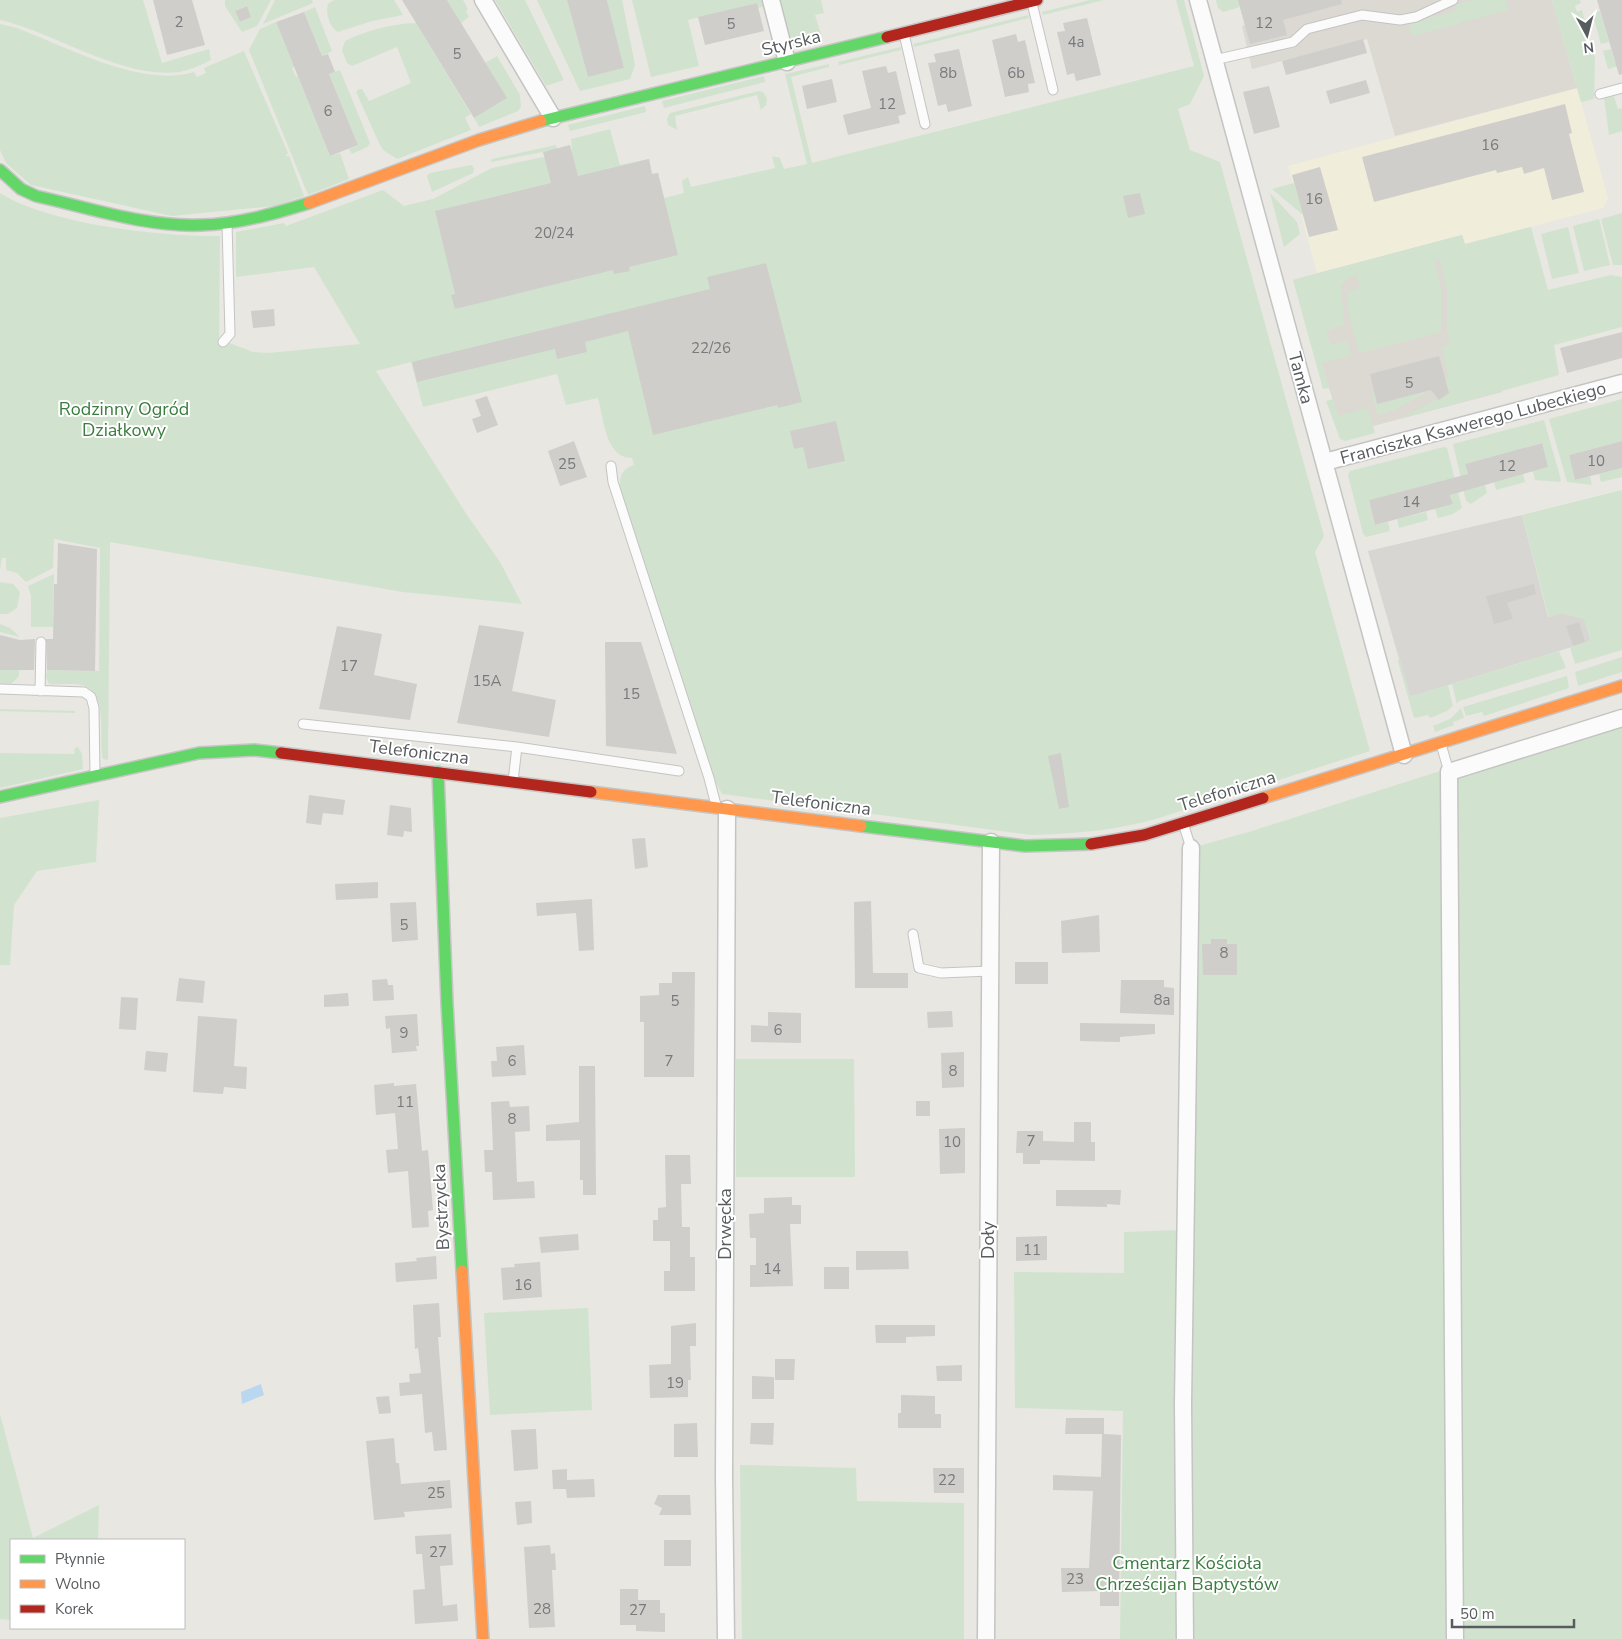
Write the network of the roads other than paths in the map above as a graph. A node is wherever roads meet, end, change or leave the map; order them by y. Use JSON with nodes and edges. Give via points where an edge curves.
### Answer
{"nodes":[{"id":1,"x":484,"y":0,"type":"edge"},
{"id":2,"x":771,"y":0,"type":"edge"},
{"id":3,"x":1198,"y":0,"type":"edge"},
{"id":4,"x":1453,"y":0,"type":"edge"},
{"id":5,"x":1034,"y":1,"type":"edge"},
{"id":6,"x":904,"y":33,"type":"junction"},
{"id":7,"x":1214,"y":60,"type":"junction"},
{"id":8,"x":787,"y":62,"type":"junction"},
{"id":9,"x":1622,"y":88,"type":"edge"},
{"id":10,"x":1053,"y":90,"type":"dead end"},
{"id":11,"x":1600,"y":94,"type":"dead end"},
{"id":12,"x":553,"y":118,"type":"junction"},
{"id":13,"x":925,"y":124,"type":"dead end"},
{"id":14,"x":0,"y":170,"type":"edge"},
{"id":15,"x":227,"y":224,"type":"junction"},
{"id":16,"x":222,"y":342,"type":"dead end"},
{"id":17,"x":1622,"y":384,"type":"edge"},
{"id":18,"x":1325,"y":462,"type":"junction"},
{"id":19,"x":611,"y":466,"type":"dead end"},
{"id":20,"x":41,"y":642,"type":"dead end"},
{"id":21,"x":1622,"y":686,"type":"edge"},
{"id":22,"x":0,"y":690,"type":"edge"},
{"id":23,"x":40,"y":691,"type":"junction"},
{"id":24,"x":1622,"y":718,"type":"edge"},
{"id":25,"x":303,"y":724,"type":"dead end"},
{"id":26,"x":1440,"y":744,"type":"junction"},
{"id":27,"x":517,"y":747,"type":"junction"},
{"id":28,"x":1404,"y":755,"type":"junction"},
{"id":29,"x":679,"y":771,"type":"dead end"},
{"id":30,"x":438,"y":772,"type":"junction"},
{"id":31,"x":1449,"y":772,"type":"junction"},
{"id":32,"x":95,"y":776,"type":"junction"},
{"id":33,"x":513,"y":781,"type":"junction"},
{"id":34,"x":0,"y":797,"type":"edge"},
{"id":35,"x":722,"y":809,"type":"junction"},
{"id":36,"x":1183,"y":823,"type":"junction"},
{"id":37,"x":991,"y":842,"type":"junction"},
{"id":38,"x":1191,"y":848,"type":"joint"},
{"id":39,"x":913,"y":934,"type":"dead end"},
{"id":40,"x":990,"y":971,"type":"junction"},
{"id":41,"x":483,"y":1639,"type":"edge"},
{"id":42,"x":726,"y":1639,"type":"edge"},
{"id":43,"x":986,"y":1639,"type":"edge"},
{"id":44,"x":1185,"y":1639,"type":"edge"},
{"id":45,"x":1455,"y":1639,"type":"edge"}],
"edges":[{"from":1,"to":12,"type":"street"},
{"from":2,"to":8,"type":"street"},
{"from":3,"to":7,"type":"street","name":"Tamka"},
{"from":4,"to":7,"type":"lane","via":[[1400,20],[1362,15],[1306,29],[1293,42]]},
{"from":5,"to":6,"type":"street","name":"Styrska"},
{"from":5,"to":10,"type":"lane"},
{"from":6,"to":8,"type":"street","name":"Styrska"},
{"from":6,"to":13,"type":"lane"},
{"from":7,"to":18,"type":"street","name":"Tamka"},
{"from":8,"to":12,"type":"street","name":"Styrska"},
{"from":9,"to":11,"type":"lane"},
{"from":12,"to":15,"type":"street","name":"Styrska","via":[[479,140],[285,212]]},
{"from":14,"to":15,"type":"street","name":"Styrska","via":[[21,189],[36,196],[156,223]]},
{"from":15,"to":16,"type":"lane","via":[[230,334]]},
{"from":17,"to":18,"type":"street","name":"Franciszka Ksawerego Lubeckiego"},
{"from":18,"to":28,"type":"street","name":"Tamka"},
{"from":19,"to":35,"type":"lane","via":[[613,482]]},
{"from":20,"to":23,"type":"lane"},
{"from":21,"to":26,"type":"street","name":"Telefoniczna"},
{"from":22,"to":23,"type":"lane"},
{"from":23,"to":32,"type":"lane","via":[[84,692],[91,697]]},
{"from":24,"to":31,"type":"street"},
{"from":25,"to":27,"type":"lane"},
{"from":26,"to":28,"type":"street","name":"Telefoniczna"},
{"from":26,"to":31,"type":"lane"},
{"from":27,"to":29,"type":"lane"},
{"from":27,"to":33,"type":"lane"},
{"from":28,"to":36,"type":"street","name":"Telefoniczna"},
{"from":30,"to":32,"type":"street","name":"Telefoniczna","via":[[238,750],[199,753]]},
{"from":30,"to":33,"type":"street","name":"Telefoniczna"},
{"from":30,"to":41,"type":"street","name":"Bystrzycka","via":[[447,1003]]},
{"from":31,"to":45,"type":"street"},
{"from":32,"to":34,"type":"street","name":"Telefoniczna"},
{"from":33,"to":35,"type":"street","name":"Telefoniczna"},
{"from":35,"to":37,"type":"street","name":"Telefoniczna"},
{"from":35,"to":42,"type":"street","name":"Drwęcka"},
{"from":36,"to":37,"type":"street","name":"Telefoniczna","via":[[1144,835],[1087,845],[1042,847]]},
{"from":36,"to":38,"type":"lane"},
{"from":37,"to":40,"type":"street","name":"Doły"},
{"from":38,"to":44,"type":"street","via":[[1183,1374]]},
{"from":39,"to":40,"type":"lane","via":[[919,968],[941,973]]},
{"from":40,"to":43,"type":"street","name":"Doły"}]}
